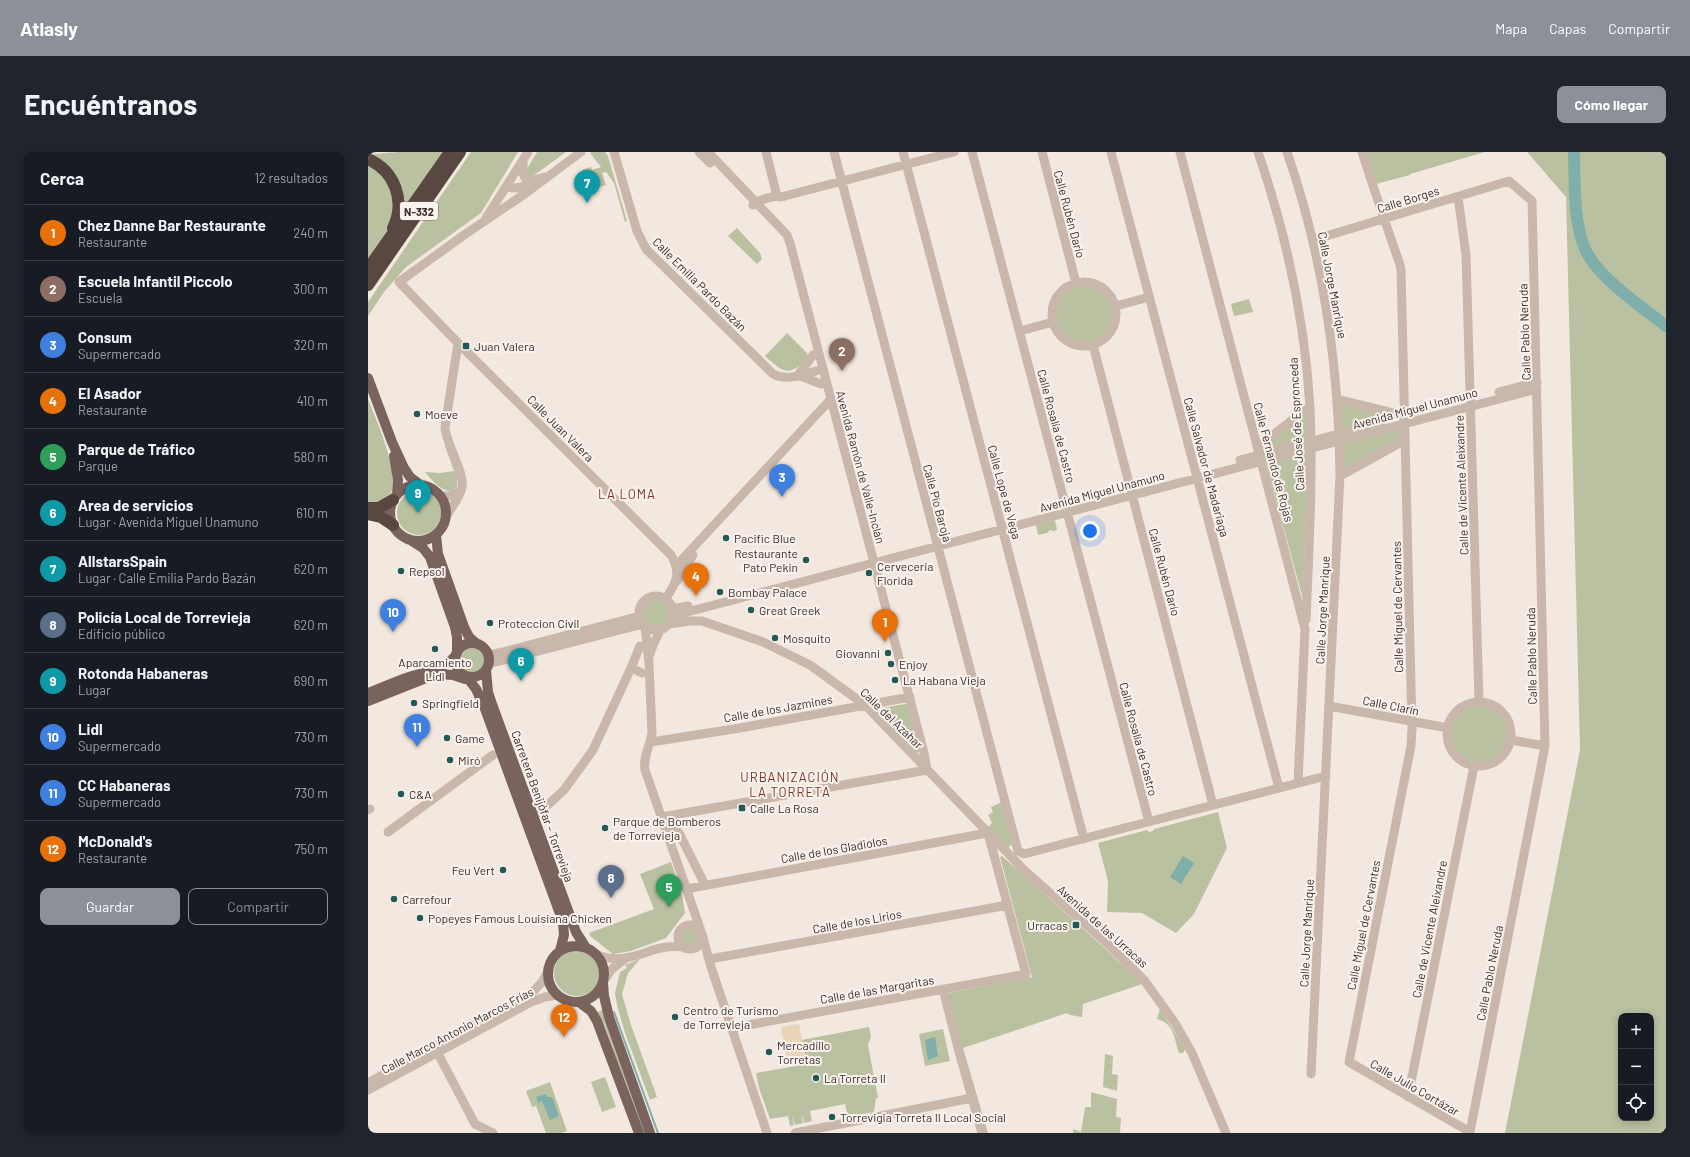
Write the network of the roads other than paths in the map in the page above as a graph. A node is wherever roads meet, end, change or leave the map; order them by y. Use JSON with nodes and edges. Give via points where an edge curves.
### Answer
{"nodes":[{"id":1,"x":450,"y":152,"type":"edge"},
{"id":2,"x":460,"y":152,"type":"edge"},
{"id":3,"x":528,"y":152,"type":"edge"},
{"id":4,"x":581,"y":152,"type":"edge"},
{"id":5,"x":614,"y":152,"type":"edge"},
{"id":6,"x":699,"y":152,"type":"edge"},
{"id":7,"x":708,"y":152,"type":"edge"},
{"id":8,"x":766,"y":152,"type":"edge"},
{"id":9,"x":834,"y":152,"type":"edge"},
{"id":10,"x":932,"y":152,"type":"edge"},
{"id":11,"x":954,"y":152,"type":"edge"},
{"id":12,"x":972,"y":152,"type":"edge"},
{"id":13,"x":1042,"y":152,"type":"edge"},
{"id":14,"x":1111,"y":152,"type":"edge"},
{"id":15,"x":1180,"y":152,"type":"edge"},
{"id":16,"x":1258,"y":152,"type":"edge"},
{"id":17,"x":1287,"y":152,"type":"edge"},
{"id":18,"x":1362,"y":152,"type":"edge"},
{"id":19,"x":905,"y":158,"type":"edge"},
{"id":20,"x":368,"y":159,"type":"edge"},
{"id":21,"x":523,"y":160,"type":"junction"},
{"id":22,"x":547,"y":177,"type":"junction"},
{"id":23,"x":841,"y":179,"type":"junction"},
{"id":24,"x":1509,"y":181,"type":"joint"},
{"id":25,"x":505,"y":188,"type":"junction"},
{"id":26,"x":526,"y":193,"type":"junction"},
{"id":27,"x":777,"y":196,"type":"junction"},
{"id":28,"x":1458,"y":197,"type":"junction"},
{"id":29,"x":754,"y":204,"type":"junction"},
{"id":30,"x":1384,"y":219,"type":"junction"},
{"id":31,"x":484,"y":221,"type":"junction"},
{"id":32,"x":1313,"y":240,"type":"junction"},
{"id":33,"x":386,"y":244,"type":"junction"},
{"id":34,"x":373,"y":270,"type":"edge"},
{"id":35,"x":1076,"y":283,"type":"junction"},
{"id":36,"x":368,"y":284,"type":"edge"},
{"id":37,"x":368,"y":288,"type":"edge"},
{"id":38,"x":1150,"y":297,"type":"junction"},
{"id":39,"x":1116,"y":306,"type":"junction"},
{"id":40,"x":1053,"y":322,"type":"junction"},
{"id":41,"x":1020,"y":331,"type":"junction"},
{"id":42,"x":458,"y":343,"type":"junction"},
{"id":43,"x":1093,"y":345,"type":"junction"},
{"id":44,"x":813,"y":355,"type":"junction"},
{"id":45,"x":820,"y":370,"type":"junction"},
{"id":46,"x":798,"y":375,"type":"junction"},
{"id":47,"x":368,"y":378,"type":"edge"},
{"id":48,"x":821,"y":384,"type":"junction"},
{"id":49,"x":1537,"y":386,"type":"junction"},
{"id":50,"x":1337,"y":399,"type":"junction"},
{"id":51,"x":828,"y":401,"type":"junction"},
{"id":52,"x":1470,"y":403,"type":"junction"},
{"id":53,"x":1310,"y":406,"type":"junction"},
{"id":54,"x":1405,"y":420,"type":"junction"},
{"id":55,"x":1339,"y":437,"type":"junction"},
{"id":56,"x":1405,"y":440,"type":"junction"},
{"id":57,"x":392,"y":442,"type":"junction"},
{"id":58,"x":1311,"y":445,"type":"junction"},
{"id":59,"x":1260,"y":454,"type":"junction"},
{"id":60,"x":1196,"y":475,"type":"junction"},
{"id":61,"x":1340,"y":476,"type":"junction"},
{"id":62,"x":420,"y":485,"type":"junction"},
{"id":63,"x":461,"y":490,"type":"junction"},
{"id":64,"x":1131,"y":492,"type":"junction"},
{"id":65,"x":441,"y":496,"type":"junction"},
{"id":66,"x":395,"y":497,"type":"junction"},
{"id":67,"x":368,"y":508,"type":"edge"},
{"id":68,"x":1066,"y":509,"type":"junction"},
{"id":69,"x":368,"y":514,"type":"edge"},
{"id":70,"x":447,"y":515,"type":"junction"},
{"id":71,"x":393,"y":525,"type":"junction"},
{"id":72,"x":1002,"y":526,"type":"junction"},
{"id":73,"x":710,"y":531,"type":"junction"},
{"id":74,"x":436,"y":534,"type":"junction"},
{"id":75,"x":409,"y":539,"type":"junction"},
{"id":76,"x":937,"y":543,"type":"junction"},
{"id":77,"x":871,"y":559,"type":"junction"},
{"id":78,"x":676,"y":566,"type":"junction"},
{"id":79,"x":676,"y":582,"type":"junction"},
{"id":80,"x":665,"y":600,"type":"junction"},
{"id":81,"x":668,"y":620,"type":"junction"},
{"id":82,"x":642,"y":622,"type":"junction"},
{"id":83,"x":1305,"y":629,"type":"junction"},
{"id":84,"x":477,"y":644,"type":"junction"},
{"id":85,"x":640,"y":646,"type":"dead end"},
{"id":86,"x":456,"y":654,"type":"junction"},
{"id":87,"x":487,"y":663,"type":"junction"},
{"id":88,"x":649,"y":663,"type":"junction"},
{"id":89,"x":631,"y":668,"type":"junction"},
{"id":90,"x":458,"y":669,"type":"junction"},
{"id":91,"x":642,"y":673,"type":"dead end"},
{"id":92,"x":438,"y":674,"type":"junction"},
{"id":93,"x":469,"y":680,"type":"junction"},
{"id":94,"x":368,"y":693,"type":"edge"},
{"id":95,"x":910,"y":697,"type":"junction"},
{"id":96,"x":368,"y":701,"type":"edge"},
{"id":97,"x":1479,"y":701,"type":"junction"},
{"id":98,"x":865,"y":705,"type":"junction"},
{"id":99,"x":1329,"y":706,"type":"junction"},
{"id":100,"x":1412,"y":721,"type":"junction"},
{"id":101,"x":1448,"y":728,"type":"junction"},
{"id":102,"x":1511,"y":740,"type":"junction"},
{"id":103,"x":651,"y":742,"type":"junction"},
{"id":104,"x":1546,"y":746,"type":"junction"},
{"id":105,"x":493,"y":755,"type":"dead end"},
{"id":106,"x":1474,"y":766,"type":"junction"},
{"id":107,"x":927,"y":770,"type":"junction"},
{"id":108,"x":1326,"y":776,"type":"junction"},
{"id":109,"x":1298,"y":783,"type":"junction"},
{"id":110,"x":1279,"y":788,"type":"junction"},
{"id":111,"x":1214,"y":805,"type":"junction"},
{"id":112,"x":540,"y":813,"type":"dead end"},
{"id":113,"x":662,"y":817,"type":"junction"},
{"id":114,"x":1149,"y":822,"type":"junction"},
{"id":115,"x":388,"y":832,"type":"dead end"},
{"id":116,"x":988,"y":834,"type":"junction"},
{"id":117,"x":1084,"y":839,"type":"junction"},
{"id":118,"x":1017,"y":849,"type":"junction"},
{"id":119,"x":1007,"y":854,"type":"junction"},
{"id":120,"x":705,"y":885,"type":"junction"},
{"id":121,"x":686,"y":888,"type":"junction"},
{"id":122,"x":689,"y":898,"type":"junction"},
{"id":123,"x":1008,"y":906,"type":"junction"},
{"id":124,"x":682,"y":929,"type":"junction"},
{"id":125,"x":701,"y":932,"type":"junction"},
{"id":126,"x":660,"y":947,"type":"junction"},
{"id":127,"x":586,"y":948,"type":"junction"},
{"id":128,"x":685,"y":948,"type":"junction"},
{"id":129,"x":560,"y":951,"type":"junction"},
{"id":130,"x":597,"y":955,"type":"junction"},
{"id":131,"x":626,"y":958,"type":"junction"},
{"id":132,"x":710,"y":963,"type":"junction"},
{"id":133,"x":549,"y":970,"type":"junction"},
{"id":134,"x":603,"y":982,"type":"junction"},
{"id":135,"x":943,"y":989,"type":"junction"},
{"id":136,"x":558,"y":995,"type":"junction"},
{"id":137,"x":579,"y":1002,"type":"junction"},
{"id":138,"x":732,"y":1028,"type":"junction"},
{"id":139,"x":436,"y":1050,"type":"junction"},
{"id":140,"x":1348,"y":1062,"type":"joint"},
{"id":141,"x":1311,"y":1074,"type":"dead end"},
{"id":142,"x":368,"y":1082,"type":"edge"},
{"id":143,"x":368,"y":1090,"type":"edge"},
{"id":144,"x":1408,"y":1096,"type":"junction"},
{"id":145,"x":972,"y":1098,"type":"junction"},
{"id":146,"x":1470,"y":1132,"type":"edge"},
{"id":147,"x":494,"y":1133,"type":"edge"},
{"id":148,"x":639,"y":1133,"type":"edge"},
{"id":149,"x":650,"y":1133,"type":"edge"},
{"id":150,"x":768,"y":1133,"type":"edge"},
{"id":151,"x":795,"y":1133,"type":"edge"},
{"id":152,"x":982,"y":1133,"type":"edge"},
{"id":153,"x":1226,"y":1133,"type":"edge"}],
"edges":[{"from":1,"to":33,"type":"highway","number":"N-332"},
{"from":2,"to":34,"type":"highway","number":"N-332"},
{"from":3,"to":21,"type":"street"},
{"from":4,"to":22,"type":"street"},
{"from":5,"to":46,"type":"street","name":"Calle Emilia Pardo Bazán","via":[[646,249],[773,374],[784,378]]},
{"from":6,"to":29,"type":"street","name":"Avenida Ramón de Valle-Inclán"},
{"from":7,"to":29,"type":"street","name":"Avenida Ramón de Valle-Inclán"},
{"from":8,"to":27,"type":"street"},
{"from":9,"to":23,"type":"street","name":"Calle Pío Baroja"},
{"from":10,"to":19,"type":"street"},
{"from":11,"to":19,"type":"street"},
{"from":12,"to":41,"type":"street","name":"Calle Rosalía de Castro"},
{"from":13,"to":35,"type":"street","name":"Calle Rubén Darío"},
{"from":14,"to":38,"type":"street","name":"Calle Salvador de Madariaga"},
{"from":15,"to":59,"type":"street","name":"Calle Fernando de Rojas"},
{"from":16,"to":53,"type":"street","name":"Calle José de Espronceda","via":[[1272,192],[1292,271]]},
{"from":17,"to":32,"type":"street","name":"Calle Jorge Manrique"},
{"from":18,"to":30,"type":"street","name":"Calle Miguel de Cervantes"},
{"from":19,"to":23,"type":"street"},
{"from":19,"to":72,"type":"street","name":"Calle Lope de Vega"},
{"from":20,"to":33,"type":"highway","via":[[389,174],[398,198],[395,223]]},
{"from":21,"to":22,"type":"street","via":[[523,173],[527,179]]},
{"from":21,"to":25,"type":"street"},
{"from":22,"to":25,"type":"street","via":[[522,187]]},
{"from":22,"to":26,"type":"street"},
{"from":23,"to":27,"type":"street"},
{"from":23,"to":76,"type":"street","name":"Calle Pío Baroja"},
{"from":24,"to":28,"type":"street","name":"Calle Borges"},
{"from":24,"to":49,"type":"street","name":"Calle Pablo Neruda","via":[[1532,201]]},
{"from":25,"to":26,"type":"street","via":[[510,194]]},
{"from":25,"to":31,"type":"street"},
{"from":26,"to":31,"type":"street"},
{"from":27,"to":29,"type":"street"},
{"from":28,"to":30,"type":"street","name":"Calle Borges"},
{"from":28,"to":52,"type":"street","name":"Calle de Vicente Aleixandre","via":[[1466,255]]},
{"from":29,"to":44,"type":"street","name":"Avenida Ramón de Valle-Inclán","via":[[782,237]]},
{"from":29,"to":45,"type":"street","name":"Avenida Ramón de Valle-Inclán","via":[[787,235]]},
{"from":30,"to":32,"type":"street","name":"Calle Borges"},
{"from":30,"to":54,"type":"street","name":"Calle Miguel de Cervantes","via":[[1401,270]]},
{"from":31,"to":42,"type":"street","name":"Calle Juan Valera","via":[[399,282]]},
{"from":32,"to":50,"type":"street","name":"Calle Jorge Manrique","via":[[1332,342]]},
{"from":33,"to":34,"type":"highway","number":"N-332"},
{"from":34,"to":36,"type":"highway","number":"N-332"},
{"from":34,"to":37,"type":"highway"},
{"from":35,"to":39,"type":"street","via":[[1097,284],[1109,293]]},
{"from":35,"to":40,"type":"street","via":[[1065,288],[1057,298],[1052,310]]},
{"from":38,"to":39,"type":"street"},
{"from":38,"to":60,"type":"street","name":"Calle Salvador de Madariaga"},
{"from":39,"to":43,"type":"street","via":[[1114,327],[1105,338]]},
{"from":40,"to":41,"type":"street"},
{"from":40,"to":43,"type":"street","via":[[1060,335],[1072,343]]},
{"from":41,"to":68,"type":"street","name":"Calle Rosalía de Castro"},
{"from":42,"to":63,"type":"street","via":[[445,427],[462,482]]},
{"from":42,"to":78,"type":"street","name":"Calle Juan Valera","via":[[671,555]]},
{"from":43,"to":64,"type":"street","name":"Calle Rubén Darío"},
{"from":44,"to":45,"type":"street","name":"Avenida Ramón de Valle-Inclán"},
{"from":44,"to":46,"type":"street"},
{"from":45,"to":46,"type":"street","name":"Calle Emilia Pardo Bazán"},
{"from":45,"to":48,"type":"street","name":"Avenida Ramón de Valle-Inclán"},
{"from":45,"to":51,"type":"street","name":"Avenida Ramón de Valle-Inclán"},
{"from":46,"to":48,"type":"street"},
{"from":47,"to":57,"type":"main road"},
{"from":48,"to":51,"type":"street","name":"Avenida Ramón de Valle-Inclán"},
{"from":49,"to":52,"type":"street","name":"Avenida Miguel Unamuno"},
{"from":49,"to":104,"type":"street","name":"Calle Pablo Neruda"},
{"from":50,"to":54,"type":"street","name":"Avenida Miguel Unamuno","via":[[1394,413]]},
{"from":50,"to":55,"type":"street","name":"Calle Jorge Manrique"},
{"from":51,"to":73,"type":"street"},
{"from":51,"to":77,"type":"street","name":"Avenida Ramón de Valle-Inclán"},
{"from":52,"to":54,"type":"street","name":"Avenida Miguel Unamuno"},
{"from":52,"to":97,"type":"street","name":"Calle de Vicente Aleixandre"},
{"from":53,"to":58,"type":"street","name":"Calle José de Espronceda"},
{"from":53,"to":59,"type":"street"},
{"from":54,"to":55,"type":"street","name":"Avenida Miguel Unamuno"},
{"from":54,"to":56,"type":"street","name":"Calle Miguel de Cervantes"},
{"from":55,"to":58,"type":"street","name":"Avenida Miguel Unamuno"},
{"from":55,"to":61,"type":"street","name":"Calle Jorge Manrique"},
{"from":56,"to":61,"type":"street"},
{"from":56,"to":100,"type":"street","name":"Calle Miguel de Cervantes"},
{"from":57,"to":62,"type":"main road","via":[[407,473]]},
{"from":57,"to":66,"type":"main road","via":[[398,480]]},
{"from":58,"to":59,"type":"street","name":"Avenida Miguel Unamuno"},
{"from":58,"to":83,"type":"street","name":"Calle José de Espronceda"},
{"from":59,"to":60,"type":"street","name":"Avenida Miguel Unamuno"},
{"from":59,"to":83,"type":"street","name":"Calle Fernando de Rojas"},
{"from":60,"to":64,"type":"street","name":"Avenida Miguel Unamuno"},
{"from":60,"to":110,"type":"street","name":"Calle Salvador de Madariaga"},
{"from":61,"to":99,"type":"street","name":"Calle Jorge Manrique"},
{"from":62,"to":65,"type":"main road","via":[[432,488]]},
{"from":62,"to":66,"type":"main road","via":[[407,487]]},
{"from":63,"to":65,"type":"street","via":[[449,496]]},
{"from":63,"to":70,"type":"street"},
{"from":64,"to":68,"type":"street","name":"Avenida Miguel Unamuno"},
{"from":64,"to":111,"type":"street","name":"Calle Rubén Darío"},
{"from":65,"to":70,"type":"main road"},
{"from":66,"to":67,"type":"highway","via":[[383,507]]},
{"from":66,"to":71,"type":"main road","via":[[390,512]]},
{"from":68,"to":72,"type":"street","name":"Avenida Miguel Unamuno"},
{"from":68,"to":114,"type":"street","name":"Calle Rosalía de Castro"},
{"from":69,"to":71,"type":"highway","via":[[381,517]]},
{"from":70,"to":74,"type":"main road","via":[[443,527]]},
{"from":71,"to":75,"type":"main road","via":[[400,534]]},
{"from":72,"to":76,"type":"street","name":"Avenida Miguel Unamuno"},
{"from":72,"to":117,"type":"street","name":"Calle Lope de Vega"},
{"from":73,"to":78,"type":"street"},
{"from":73,"to":79,"type":"street"},
{"from":74,"to":75,"type":"main road","via":[[420,541]]},
{"from":74,"to":84,"type":"main road","via":[[438,554],[464,628]]},
{"from":75,"to":86,"type":"main road","via":[[423,548],[430,557],[455,627]]},
{"from":76,"to":77,"type":"street","name":"Avenida Miguel Unamuno"},
{"from":76,"to":118,"type":"street","name":"Calle Pío Baroja"},
{"from":77,"to":81,"type":"street","name":"Avenida Miguel Unamuno"},
{"from":77,"to":95,"type":"street","name":"Avenida Ramón de Valle-Inclán"},
{"from":78,"to":79,"type":"street"},
{"from":79,"to":80,"type":"street"},
{"from":80,"to":81,"type":"street"},
{"from":80,"to":82,"type":"street","via":[[656,597],[641,605]]},
{"from":81,"to":82,"type":"street","via":[[650,629]]},
{"from":81,"to":88,"type":"street","via":[[651,648]]},
{"from":81,"to":98,"type":"street","name":"Calle del Azahar","via":[[702,621],[763,642],[810,665]]},
{"from":82,"to":87,"type":"street"},
{"from":82,"to":88,"type":"street"},
{"from":83,"to":109,"type":"street","name":"Calle Fernando de Rojas"},
{"from":84,"to":86,"type":"main road","via":[[463,646]]},
{"from":84,"to":87,"type":"main road","via":[[484,648]]},
{"from":85,"to":89,"type":"street"},
{"from":86,"to":90,"type":"main road","via":[[455,662]]},
{"from":86,"to":94,"type":"main road","via":[[449,663],[440,667]]},
{"from":87,"to":93,"type":"main road","via":[[477,676]]},
{"from":87,"to":127,"type":"main road","name":"Carretera Benijófar - Torrevieja","via":[[488,692],[576,932]]},
{"from":88,"to":103,"type":"street"},
{"from":89,"to":91,"type":"street"},
{"from":89,"to":112,"type":"street","via":[[593,750],[564,790]]},
{"from":90,"to":92,"type":"main road"},
{"from":90,"to":93,"type":"main road"},
{"from":92,"to":93,"type":"main road"},
{"from":92,"to":96,"type":"main road"},
{"from":93,"to":129,"type":"main road","name":"Carretera Benijófar - Torrevieja","via":[[480,695],[563,922],[564,935]]},
{"from":95,"to":98,"type":"street","name":"Calle de los Jazmines"},
{"from":95,"to":107,"type":"street","name":"Avenida Ramón de Valle-Inclán"},
{"from":97,"to":101,"type":"street","via":[[1461,707],[1452,716]]},
{"from":97,"to":102,"type":"street","via":[[1492,704],[1502,711],[1509,721]]},
{"from":98,"to":103,"type":"street","name":"Calle de los Jazmines"},
{"from":98,"to":107,"type":"street","name":"Calle del Azahar"},
{"from":99,"to":100,"type":"street","name":"Calle Clarín"},
{"from":99,"to":108,"type":"street","name":"Calle Jorge Manrique"},
{"from":100,"to":101,"type":"street","name":"Calle Clarín"},
{"from":100,"to":140,"type":"street","name":"Calle Miguel de Cervantes","via":[[1411,746]]},
{"from":101,"to":106,"type":"street","via":[[1447,736],[1451,750],[1460,760]]},
{"from":102,"to":104,"type":"street"},
{"from":102,"to":106,"type":"street","via":[[1500,758],[1488,765]]},
{"from":103,"to":113,"type":"street","via":[[644,763]]},
{"from":104,"to":146,"type":"street","name":"Calle Pablo Neruda"},
{"from":105,"to":115,"type":"street"},
{"from":106,"to":144,"type":"street","name":"Calle de Vicente Aleixandre"},
{"from":107,"to":113,"type":"street"},
{"from":107,"to":116,"type":"street","name":"Calle del Azahar"},
{"from":108,"to":109,"type":"street"},
{"from":108,"to":141,"type":"street","name":"Calle Jorge Manrique"},
{"from":109,"to":110,"type":"street"},
{"from":110,"to":111,"type":"street"},
{"from":111,"to":114,"type":"street"},
{"from":113,"to":120,"type":"street","via":[[679,833]]},
{"from":113,"to":121,"type":"street"},
{"from":114,"to":117,"type":"street"},
{"from":116,"to":119,"type":"street","name":"Avenida de las Urracas"},
{"from":116,"to":120,"type":"street","name":"Calle de los Gladiolos"},
{"from":116,"to":123,"type":"street"},
{"from":117,"to":118,"type":"street","via":[[1024,854],[1019,853]]},
{"from":118,"to":119,"type":"street"},
{"from":119,"to":153,"type":"street","name":"Avenida de las Urracas","via":[[1144,980],[1175,1024],[1192,1054]]},
{"from":120,"to":121,"type":"street","name":"Calle de los Gladiolos"},
{"from":121,"to":122,"type":"street"},
{"from":122,"to":124,"type":"street","via":[[689,918]]},
{"from":122,"to":125,"type":"street"},
{"from":123,"to":132,"type":"street","name":"Calle de los Lirios"},
{"from":123,"to":135,"type":"street","name":"Calle de las Margaritas","via":[[1026,974]]},
{"from":124,"to":125,"type":"street","via":[[692,925]]},
{"from":124,"to":126,"type":"street"},
{"from":124,"to":128,"type":"street","via":[[678,938]]},
{"from":125,"to":128,"type":"street","via":[[700,945],[694,949]]},
{"from":125,"to":132,"type":"street"},
{"from":126,"to":128,"type":"street"},
{"from":126,"to":131,"type":"street"},
{"from":127,"to":129,"type":"main road","via":[[575,946]]},
{"from":127,"to":130,"type":"main road"},
{"from":128,"to":132,"type":"street"},
{"from":129,"to":133,"type":"main road"},
{"from":130,"to":131,"type":"street"},
{"from":130,"to":134,"type":"main road","via":[[603,965]]},
{"from":131,"to":134,"type":"street","via":[[612,969]]},
{"from":132,"to":138,"type":"street"},
{"from":133,"to":136,"type":"main road","via":[[549,981]]},
{"from":133,"to":139,"type":"street","name":"Calle Marco Antonio Marcos Frías","via":[[531,994]]},
{"from":134,"to":137,"type":"main road","via":[[596,994]]},
{"from":134,"to":149,"type":"main road","via":[[609,1017]]},
{"from":135,"to":138,"type":"street","name":"Calle de las Margaritas"},
{"from":135,"to":145,"type":"street"},
{"from":136,"to":137,"type":"main road","via":[[565,1000]]},
{"from":136,"to":139,"type":"street","name":"Calle Marco Antonio Marcos Frías","via":[[531,1002]]},
{"from":137,"to":148,"type":"main road","via":[[591,1011],[597,1021]]},
{"from":138,"to":150,"type":"street"},
{"from":139,"to":142,"type":"street","name":"Calle Marco Antonio Marcos Frías"},
{"from":139,"to":143,"type":"street","name":"Calle Marco Antonio Marcos Frías"},
{"from":139,"to":147,"type":"street","via":[[475,1124]]},
{"from":140,"to":144,"type":"street","name":"Calle Julio Cortázar"},
{"from":144,"to":146,"type":"street","name":"Calle Julio Cortázar"},
{"from":145,"to":151,"type":"street"},
{"from":145,"to":152,"type":"street"}]}
